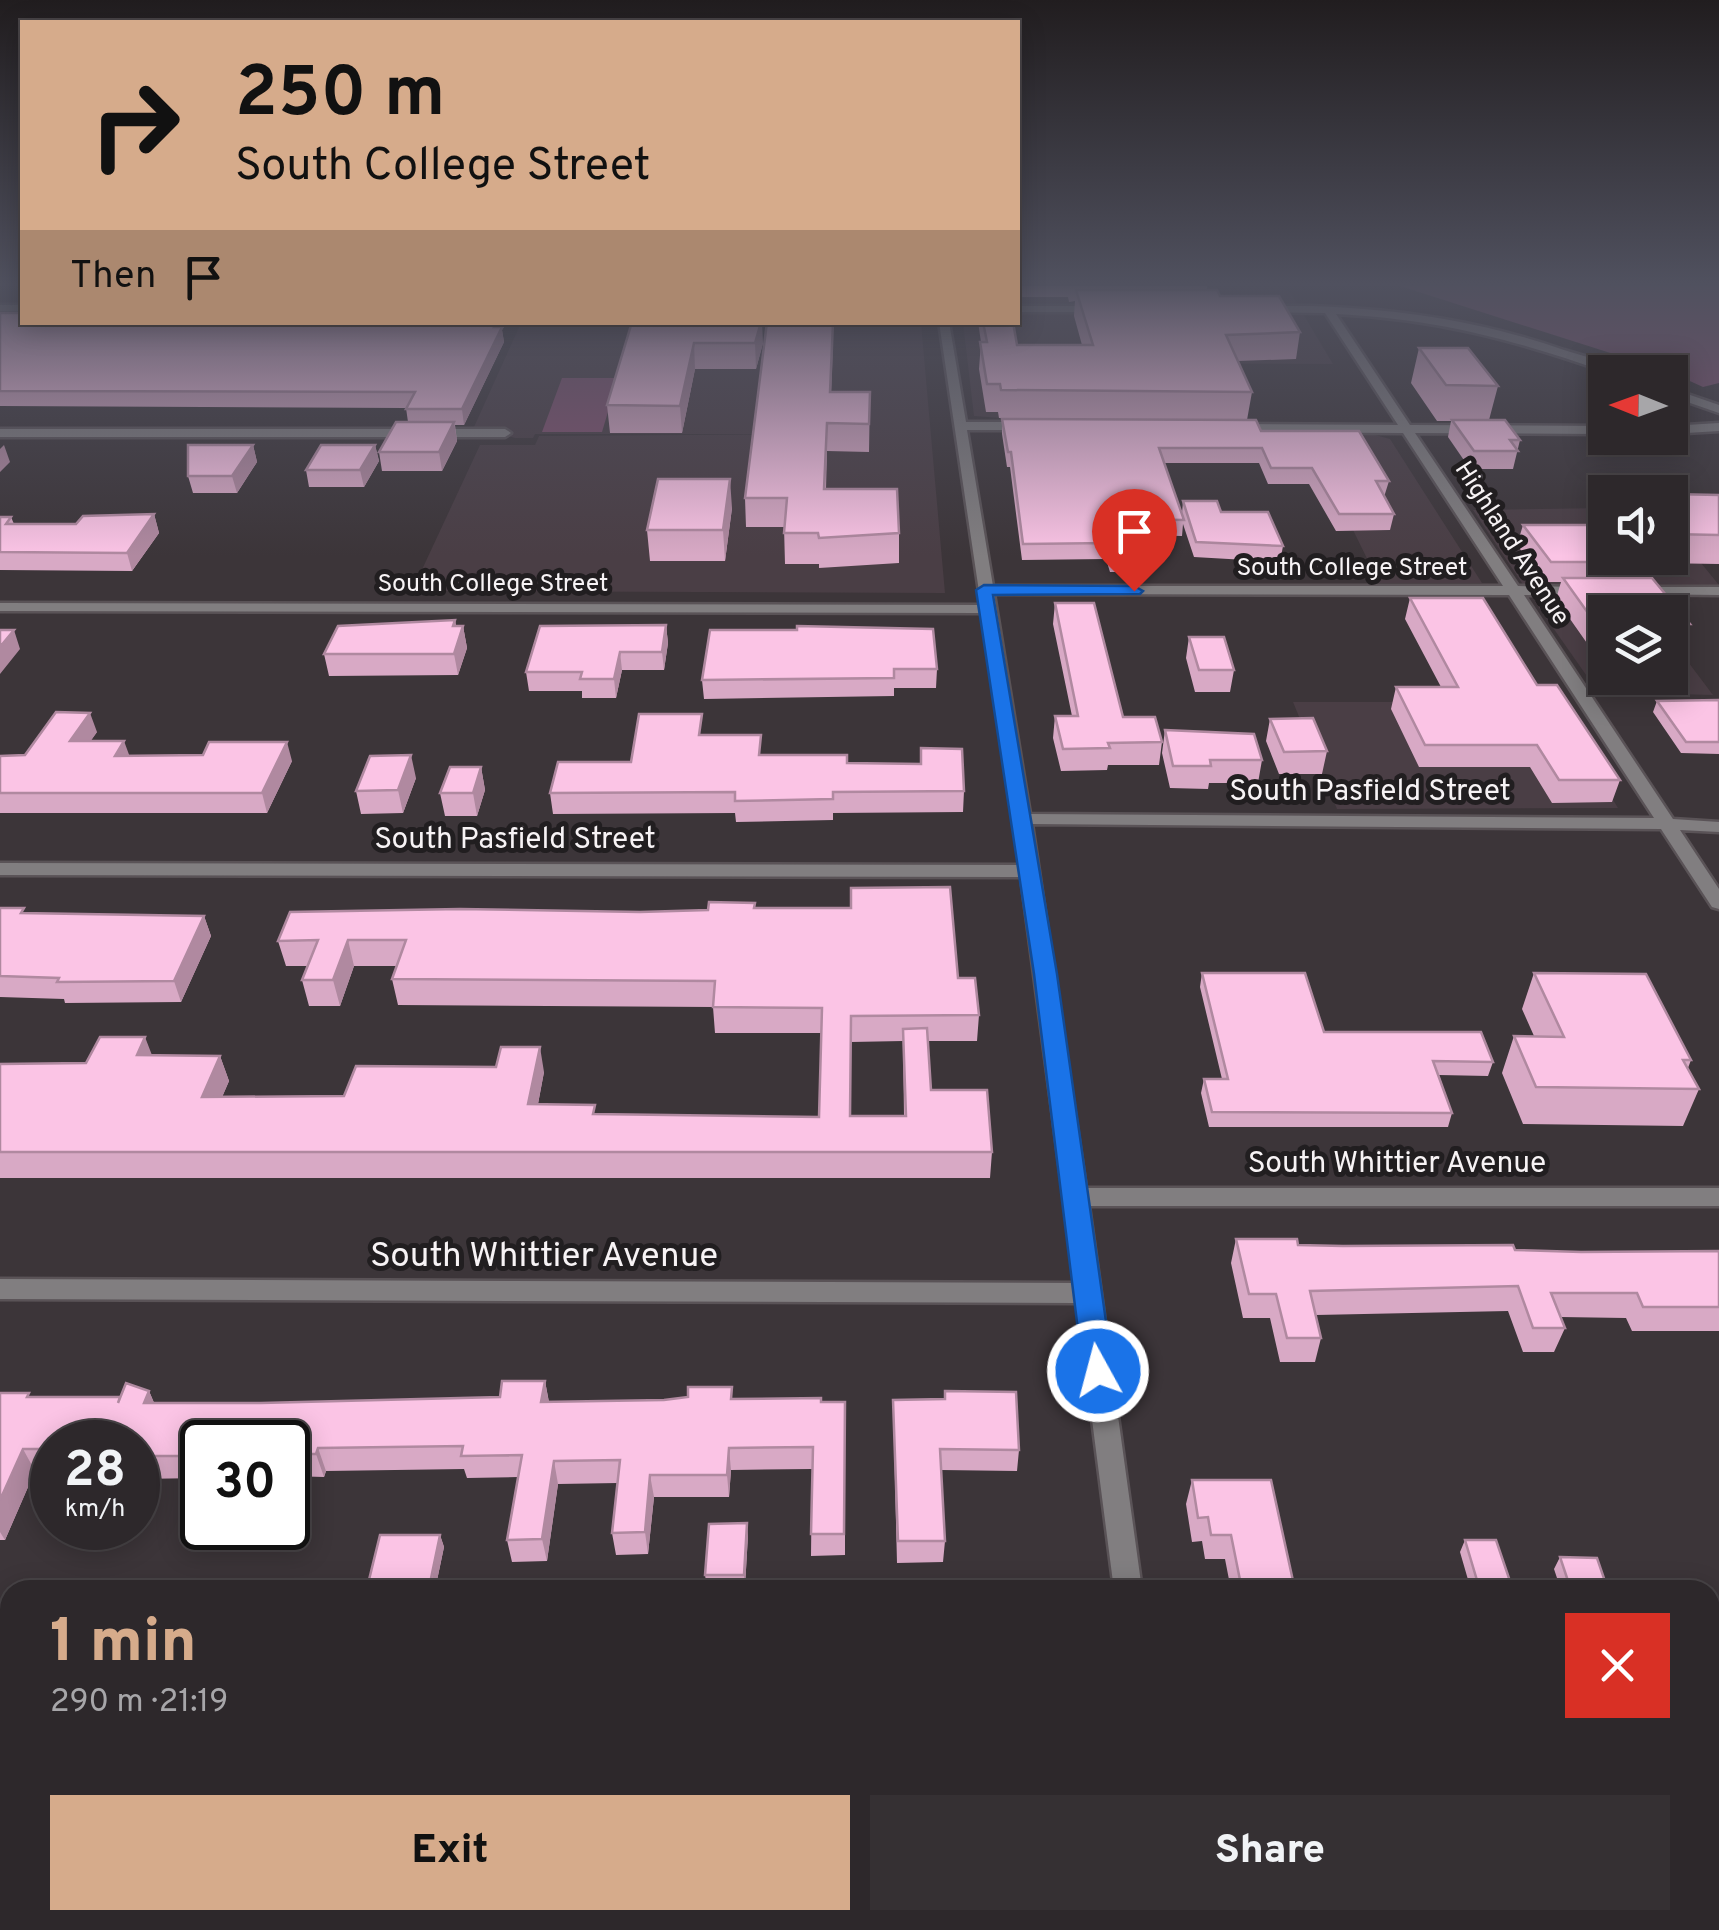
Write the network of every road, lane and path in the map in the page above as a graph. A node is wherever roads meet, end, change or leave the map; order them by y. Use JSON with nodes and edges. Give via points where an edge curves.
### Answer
{"nodes":[{"id":1,"x":951,"y":376,"type":"edge"},
{"id":2,"x":1371,"y":376,"type":"edge"},
{"id":3,"x":1688,"y":399,"type":"edge"},
{"id":4,"x":1719,"y":410,"type":"edge"},
{"id":5,"x":958,"y":426,"type":"junction"},
{"id":6,"x":1036,"y":426,"type":"edge"},
{"id":7,"x":1719,"y":427,"type":"edge"},
{"id":8,"x":1215,"y":428,"type":"edge"},
{"id":9,"x":1405,"y":429,"type":"junction"},
{"id":10,"x":1588,"y":430,"type":"edge"},
{"id":11,"x":1690,"y":430,"type":"junction"},
{"id":12,"x":0,"y":433,"type":"edge"},
{"id":13,"x":505,"y":433,"type":"dead end"},
{"id":14,"x":1719,"y":442,"type":"edge"},
{"id":15,"x":984,"y":590,"type":"junction"},
{"id":16,"x":1608,"y":591,"type":"edge"},
{"id":17,"x":1626,"y":591,"type":"edge"},
{"id":18,"x":1719,"y":591,"type":"edge"},
{"id":19,"x":1513,"y":592,"type":"junction"},
{"id":20,"x":0,"y":608,"type":"edge"},
{"id":21,"x":986,"y":608,"type":"junction"},
{"id":22,"x":1021,"y":820,"type":"junction"},
{"id":23,"x":1666,"y":824,"type":"junction"},
{"id":24,"x":1719,"y":827,"type":"edge"},
{"id":25,"x":0,"y":870,"type":"edge"},
{"id":26,"x":1029,"y":872,"type":"junction"},
{"id":27,"x":1719,"y":903,"type":"edge"},
{"id":28,"x":1076,"y":1197,"type":"junction"},
{"id":29,"x":1719,"y":1197,"type":"edge"},
{"id":30,"x":0,"y":1290,"type":"edge"},
{"id":31,"x":1088,"y":1293,"type":"junction"},
{"id":32,"x":1127,"y":1580,"type":"edge"}],
"edges":[{"from":1,"to":5,"type":"street"},
{"from":2,"to":9,"type":"street","name":"Highland Avenue"},
{"from":3,"to":4,"type":"street"},
{"from":4,"to":11,"type":"street"},
{"from":5,"to":6,"type":"street"},
{"from":5,"to":15,"type":"street"},
{"from":7,"to":11,"type":"street"},
{"from":8,"to":9,"type":"street"},
{"from":9,"to":10,"type":"street"},
{"from":9,"to":19,"type":"street","name":"Highland Avenue"},
{"from":11,"to":14,"type":"street"},
{"from":12,"to":13,"type":"street"},
{"from":15,"to":19,"type":"street","name":"South College Street"},
{"from":15,"to":21,"type":"street"},
{"from":16,"to":19,"type":"street","name":"South College Street"},
{"from":17,"to":18,"type":"street"},
{"from":19,"to":23,"type":"street","name":"Highland Avenue"},
{"from":20,"to":21,"type":"street","name":"South College Street"},
{"from":21,"to":22,"type":"street"},
{"from":22,"to":23,"type":"street","name":"South Pasfield Street"},
{"from":22,"to":26,"type":"street"},
{"from":23,"to":24,"type":"street","name":"South Pasfield Street"},
{"from":23,"to":27,"type":"street","name":"Highland Avenue"},
{"from":25,"to":26,"type":"street","name":"South Pasfield Street"},
{"from":26,"to":28,"type":"street"},
{"from":28,"to":29,"type":"street","name":"South Whittier Avenue"},
{"from":28,"to":31,"type":"street"},
{"from":30,"to":31,"type":"street","name":"South Whittier Avenue"},
{"from":31,"to":32,"type":"street"}]}
